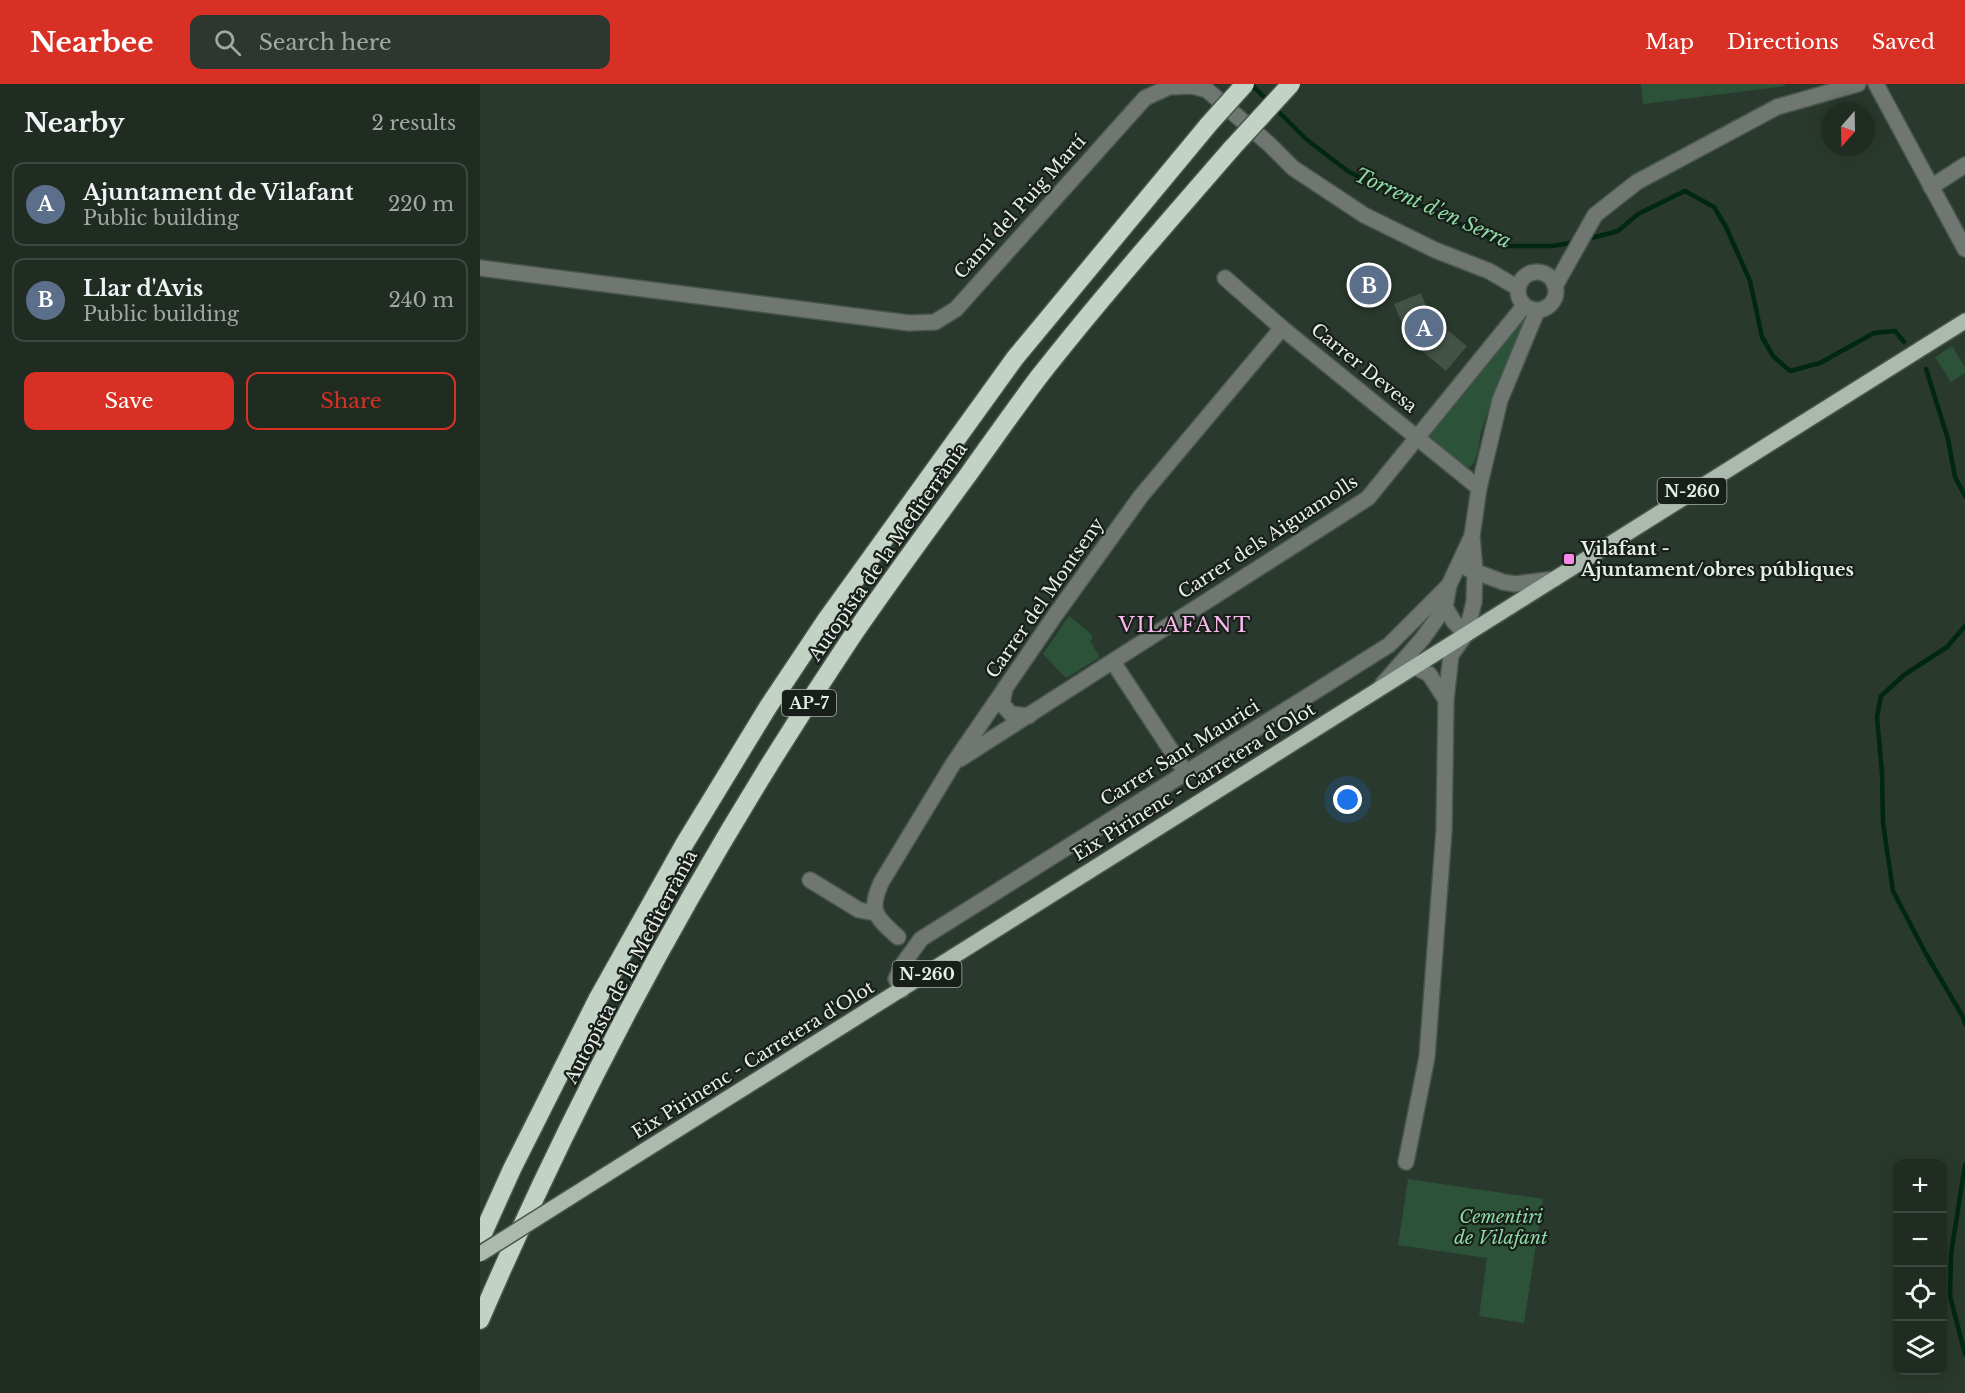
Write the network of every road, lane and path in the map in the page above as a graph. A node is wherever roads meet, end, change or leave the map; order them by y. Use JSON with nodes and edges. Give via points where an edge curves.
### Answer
{"nodes":[{"id":1,"x":1245,"y":84,"type":"edge"},
{"id":2,"x":1291,"y":84,"type":"edge"},
{"id":3,"x":1858,"y":84,"type":"edge"},
{"id":4,"x":1876,"y":84,"type":"edge"},
{"id":5,"x":1965,"y":165,"type":"edge"},
{"id":6,"x":1931,"y":187,"type":"junction"},
{"id":7,"x":1965,"y":249,"type":"edge"},
{"id":8,"x":480,"y":268,"type":"edge"},
{"id":9,"x":1225,"y":278,"type":"dead end"},
{"id":10,"x":1556,"y":286,"type":"junction"},
{"id":11,"x":1518,"y":288,"type":"junction"},
{"id":12,"x":1531,"y":308,"type":"junction"},
{"id":13,"x":1965,"y":321,"type":"edge"},
{"id":14,"x":1282,"y":328,"type":"junction"},
{"id":15,"x":1418,"y":437,"type":"junction"},
{"id":16,"x":1479,"y":488,"type":"junction"},
{"id":17,"x":1472,"y":536,"type":"junction"},
{"id":18,"x":1475,"y":571,"type":"junction"},
{"id":19,"x":1457,"y":572,"type":"junction"},
{"id":20,"x":1555,"y":579,"type":"junction"},
{"id":21,"x":1449,"y":585,"type":"junction"},
{"id":22,"x":1445,"y":607,"type":"junction"},
{"id":23,"x":1466,"y":634,"type":"junction"},
{"id":24,"x":1423,"y":638,"type":"junction"},
{"id":25,"x":1113,"y":662,"type":"junction"},
{"id":26,"x":1423,"y":667,"type":"junction"},
{"id":27,"x":1005,"y":688,"type":"junction"},
{"id":28,"x":1379,"y":689,"type":"junction"},
{"id":29,"x":1446,"y":700,"type":"junction"},
{"id":30,"x":1029,"y":716,"type":"junction"},
{"id":31,"x":953,"y":764,"type":"junction"},
{"id":32,"x":1186,"y":773,"type":"junction"},
{"id":33,"x":810,"y":880,"type":"dead end"},
{"id":34,"x":875,"y":913,"type":"junction"},
{"id":35,"x":898,"y":937,"type":"junction"},
{"id":36,"x":921,"y":939,"type":"junction"},
{"id":37,"x":903,"y":964,"type":"junction"},
{"id":38,"x":902,"y":990,"type":"junction"},
{"id":39,"x":1406,"y":1162,"type":"dead end"},
{"id":40,"x":480,"y":1240,"type":"edge"},
{"id":41,"x":480,"y":1254,"type":"edge"},
{"id":42,"x":480,"y":1320,"type":"edge"}],
"edges":[{"from":1,"to":40,"type":"highway","name":"Autopista de la Mediterrània","number":"AP-7","bridge":true,"via":[[1015,358],[768,707],[685,843],[597,1000]]},
{"from":2,"to":42,"type":"highway","name":"Autopista de la Mediterrània","number":"AP-7","bridge":true,"via":[[1137,257],[1038,379],[854,634],[802,713],[714,856],[627,1015],[543,1179]]},
{"from":3,"to":10,"type":"street","via":[[1777,107],[1637,182],[1595,215]]},
{"from":4,"to":6,"type":"street"},
{"from":5,"to":6,"type":"street"},
{"from":6,"to":7,"type":"street"},
{"from":8,"to":11,"type":"street","name":"Camí del Puig Martí","via":[[909,323],[935,322],[956,309],[1145,98],[1169,87],[1192,86],[1207,90],[1293,168],[1364,215]]},
{"from":9,"to":14,"type":"street","name":"Carrer Devesa"},
{"from":10,"to":11,"type":"street","via":[[1540,272],[1526,276]]},
{"from":10,"to":12,"type":"street","via":[[1551,305]]},
{"from":11,"to":12,"type":"street","via":[[1518,295]]},
{"from":12,"to":15,"type":"street","name":"Carrer dels Aiguamolls"},
{"from":12,"to":16,"type":"street","via":[[1500,400]]},
{"from":13,"to":20,"type":"main road","name":"Eix Pirinenc - Carretera d'Olot","number":"N-260"},
{"from":14,"to":15,"type":"street","name":"Carrer Devesa"},
{"from":14,"to":27,"type":"street","name":"Carrer del Montseny","via":[[1141,496]]},
{"from":15,"to":16,"type":"street","name":"Carrer Devesa"},
{"from":15,"to":25,"type":"street","name":"Carrer dels Aiguamolls","via":[[1368,498]]},
{"from":16,"to":17,"type":"street"},
{"from":17,"to":18,"type":"street"},
{"from":17,"to":19,"type":"street"},
{"from":18,"to":19,"type":"street"},
{"from":18,"to":20,"type":"street","via":[[1515,584]]},
{"from":18,"to":23,"type":"street","via":[[1474,602]]},
{"from":19,"to":21,"type":"street"},
{"from":20,"to":23,"type":"main road","name":"Eix Pirinenc - Carretera d'Olot","number":"N-260"},
{"from":21,"to":22,"type":"street"},
{"from":21,"to":32,"type":"street","name":"Carrer Sant Maurici","via":[[1389,645]]},
{"from":22,"to":23,"type":"street"},
{"from":22,"to":24,"type":"street"},
{"from":23,"to":26,"type":"main road","name":"Eix Pirinenc - Carretera d'Olot","number":"N-260"},
{"from":23,"to":29,"type":"street","via":[[1451,655]]},
{"from":24,"to":26,"type":"street"},
{"from":24,"to":28,"type":"street"},
{"from":25,"to":30,"type":"street","name":"Carrer dels Aiguamolls"},
{"from":25,"to":32,"type":"street"},
{"from":26,"to":28,"type":"main road","name":"Eix Pirinenc - Carretera d'Olot","number":"N-260"},
{"from":26,"to":29,"type":"street"},
{"from":27,"to":30,"type":"street","via":[[1002,704],[1011,714]]},
{"from":27,"to":31,"type":"street","name":"Carrer del Montseny"},
{"from":28,"to":38,"type":"main road","name":"Eix Pirinenc - Carretera d'Olot","number":"N-260"},
{"from":29,"to":39,"type":"street","via":[[1444,830],[1427,1057]]},
{"from":30,"to":31,"type":"street","name":"Carrer dels Aiguamolls"},
{"from":31,"to":34,"type":"street","name":"Carrer del Montseny","via":[[882,881],[874,898]]},
{"from":32,"to":36,"type":"street","name":"Carrer Sant Maurici"},
{"from":33,"to":34,"type":"street","via":[[859,910]]},
{"from":34,"to":35,"type":"street"},
{"from":35,"to":36,"type":"street"},
{"from":35,"to":37,"type":"street"},
{"from":36,"to":37,"type":"street"},
{"from":37,"to":38,"type":"street","via":[[896,978]]},
{"from":38,"to":41,"type":"main road","name":"Eix Pirinenc - Carretera d'Olot","number":"N-260","bridge":true}]}
